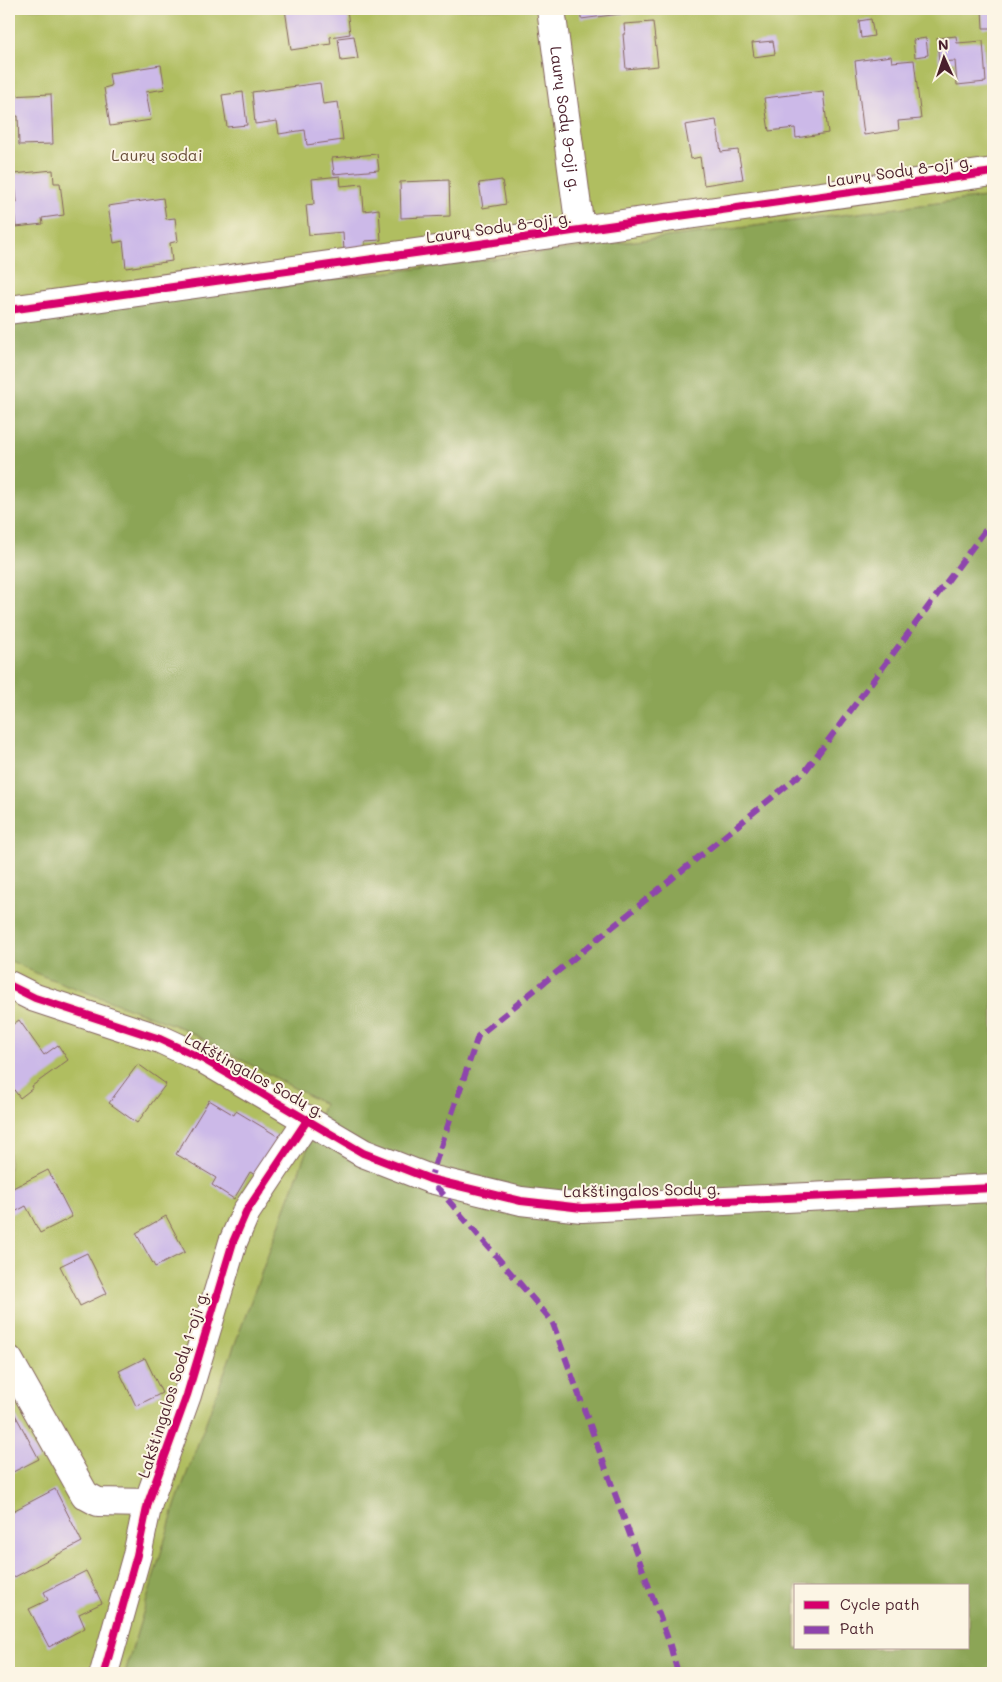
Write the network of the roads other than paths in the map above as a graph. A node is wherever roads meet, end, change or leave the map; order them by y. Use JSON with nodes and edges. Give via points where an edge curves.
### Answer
{"nodes":[{"id":1,"x":552,"y":9,"type":"edge"},
{"id":2,"x":993,"y":172,"type":"edge"},
{"id":3,"x":580,"y":229,"type":"junction"},
{"id":4,"x":9,"y":310,"type":"edge"},
{"id":5,"x":9,"y":986,"type":"edge"},
{"id":6,"x":308,"y":1119,"type":"junction"},
{"id":7,"x":993,"y":1188,"type":"edge"},
{"id":8,"x":9,"y":1360,"type":"edge"},
{"id":9,"x":148,"y":1503,"type":"junction"},
{"id":10,"x":104,"y":1673,"type":"edge"}],
"edges":[{"from":1,"to":3,"type":"street","name":"Laurų Sodų 9-oji g."},
{"from":2,"to":3,"type":"street","name":"Laurų Sodų 8-oji g."},
{"from":3,"to":4,"type":"street","name":"Laurų Sodų 8-oji g."},
{"from":5,"to":6,"type":"street","name":"Lakštingalos Sodų g.","via":[[35,998],[160,1039],[205,1060]]},
{"from":6,"to":7,"type":"street","name":"Lakštingalos Sodų g.","via":[[363,1153],[430,1179],[521,1201],[582,1208]]},
{"from":6,"to":9,"type":"street","name":"Lakštingalos Sodų 1-oji g.","via":[[246,1212],[233,1242],[187,1395]]},
{"from":8,"to":9,"type":"street","via":[[85,1495],[98,1502]]},
{"from":9,"to":10,"type":"street","name":"Lakštingalos Sodų 1-oji g."}]}
